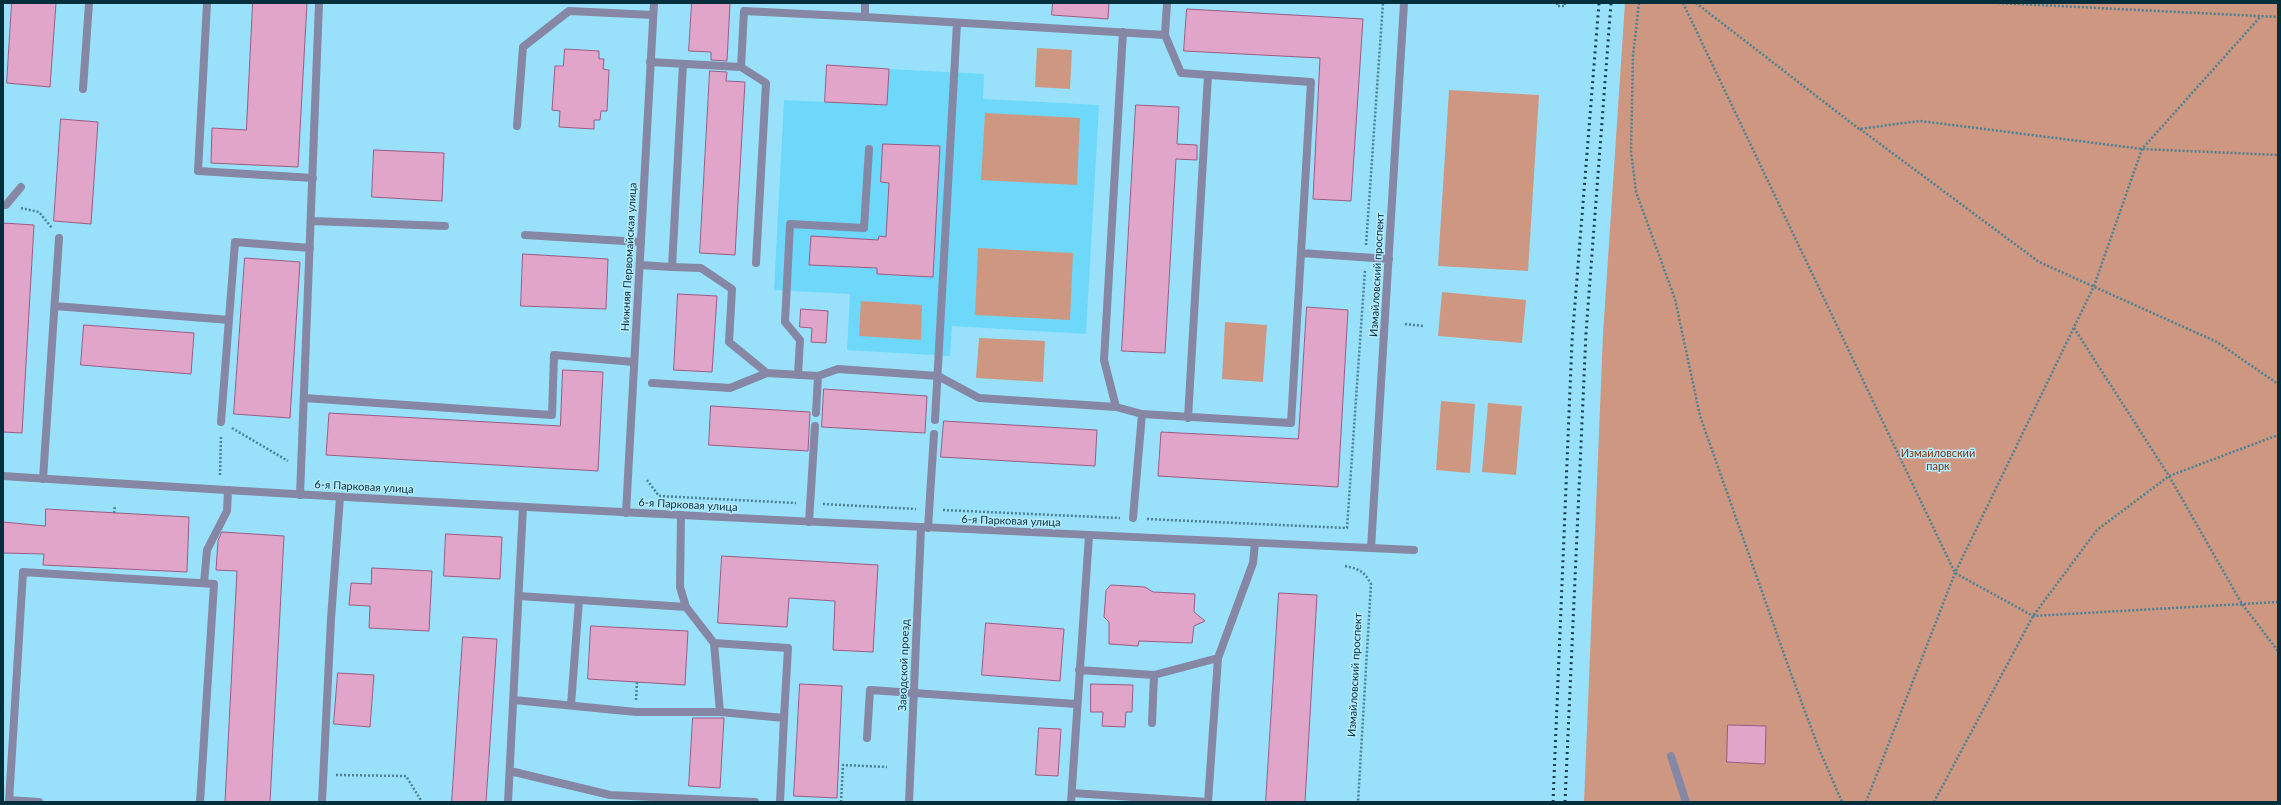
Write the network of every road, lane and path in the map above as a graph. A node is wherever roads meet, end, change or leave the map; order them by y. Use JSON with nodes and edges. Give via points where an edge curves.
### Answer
{"nodes":[{"id":1,"x":89,"y":3,"type":"edge"},
{"id":2,"x":207,"y":3,"type":"edge"},
{"id":3,"x":319,"y":3,"type":"edge"},
{"id":4,"x":654,"y":3,"type":"edge"},
{"id":5,"x":865,"y":3,"type":"edge"},
{"id":6,"x":1167,"y":3,"type":"edge"},
{"id":7,"x":1404,"y":3,"type":"edge"},
{"id":8,"x":1557,"y":3,"type":"edge"},
{"id":9,"x":1565,"y":3,"type":"edge"},
{"id":10,"x":1639,"y":3,"type":"edge"},
{"id":11,"x":1683,"y":3,"type":"edge"},
{"id":12,"x":1696,"y":3,"type":"edge"},
{"id":13,"x":1998,"y":3,"type":"edge"},
{"id":14,"x":653,"y":15,"type":"junction"},
{"id":15,"x":2261,"y":16,"type":"junction"},
{"id":16,"x":865,"y":17,"type":"junction"},
{"id":17,"x":2278,"y":17,"type":"edge"},
{"id":18,"x":957,"y":22,"type":"junction"},
{"id":19,"x":1123,"y":32,"type":"junction"},
{"id":20,"x":1165,"y":35,"type":"junction"},
{"id":21,"x":650,"y":62,"type":"junction"},
{"id":22,"x":683,"y":64,"type":"junction"},
{"id":23,"x":741,"y":67,"type":"junction"},
{"id":24,"x":1208,"y":75,"type":"junction"},
{"id":25,"x":83,"y":89,"type":"dead end"},
{"id":26,"x":517,"y":126,"type":"dead end"},
{"id":27,"x":1859,"y":129,"type":"junction"},
{"id":28,"x":869,"y":149,"type":"dead end"},
{"id":29,"x":2142,"y":149,"type":"junction"},
{"id":30,"x":2278,"y":155,"type":"edge"},
{"id":31,"x":313,"y":178,"type":"junction"},
{"id":32,"x":21,"y":187,"type":"dead end"},
{"id":33,"x":4,"y":205,"type":"edge"},
{"id":34,"x":311,"y":221,"type":"junction"},
{"id":35,"x":445,"y":226,"type":"dead end"},
{"id":36,"x":525,"y":234,"type":"dead end"},
{"id":37,"x":59,"y":238,"type":"joint"},
{"id":38,"x":641,"y":242,"type":"junction"},
{"id":39,"x":310,"y":248,"type":"junction"},
{"id":40,"x":1301,"y":253,"type":"junction"},
{"id":41,"x":1389,"y":259,"type":"junction"},
{"id":42,"x":756,"y":263,"type":"dead end"},
{"id":43,"x":640,"y":265,"type":"junction"},
{"id":44,"x":672,"y":266,"type":"junction"},
{"id":45,"x":2094,"y":286,"type":"junction"},
{"id":46,"x":55,"y":306,"type":"junction"},
{"id":47,"x":229,"y":320,"type":"junction"},
{"id":48,"x":1405,"y":324,"type":"dead end"},
{"id":49,"x":1423,"y":326,"type":"dead end"},
{"id":50,"x":2074,"y":328,"type":"junction"},
{"id":51,"x":634,"y":362,"type":"junction"},
{"id":52,"x":767,"y":373,"type":"junction"},
{"id":53,"x":798,"y":375,"type":"junction"},
{"id":54,"x":818,"y":376,"type":"junction"},
{"id":55,"x":938,"y":376,"type":"junction"},
{"id":56,"x":652,"y":383,"type":"dead end"},
{"id":57,"x":2278,"y":384,"type":"edge"},
{"id":58,"x":304,"y":398,"type":"junction"},
{"id":59,"x":1116,"y":407,"type":"junction"},
{"id":60,"x":816,"y":413,"type":"dead end"},
{"id":61,"x":1142,"y":414,"type":"junction"},
{"id":62,"x":1188,"y":418,"type":"junction"},
{"id":63,"x":935,"y":420,"type":"dead end"},
{"id":64,"x":221,"y":422,"type":"junction"},
{"id":65,"x":815,"y":426,"type":"dead end"},
{"id":66,"x":934,"y":434,"type":"dead end"},
{"id":67,"x":2278,"y":435,"type":"edge"},
{"id":68,"x":301,"y":468,"type":"junction"},
{"id":69,"x":3,"y":476,"type":"edge"},
{"id":70,"x":2169,"y":476,"type":"junction"},
{"id":71,"x":43,"y":479,"type":"junction"},
{"id":72,"x":647,"y":480,"type":"dead end"},
{"id":73,"x":219,"y":490,"type":"junction"},
{"id":74,"x":228,"y":490,"type":"junction"},
{"id":75,"x":300,"y":494,"type":"junction"},
{"id":76,"x":340,"y":497,"type":"junction"},
{"id":77,"x":810,"y":504,"type":"junction"},
{"id":78,"x":115,"y":505,"type":"dead end"},
{"id":79,"x":523,"y":507,"type":"junction"},
{"id":80,"x":929,"y":510,"type":"junction"},
{"id":81,"x":114,"y":513,"type":"dead end"},
{"id":82,"x":626,"y":513,"type":"junction"},
{"id":83,"x":681,"y":516,"type":"junction"},
{"id":84,"x":1133,"y":518,"type":"junction"},
{"id":85,"x":809,"y":522,"type":"junction"},
{"id":86,"x":924,"y":528,"type":"junction"},
{"id":87,"x":1347,"y":528,"type":"dead end"},
{"id":88,"x":1089,"y":535,"type":"junction"},
{"id":89,"x":1255,"y":543,"type":"junction"},
{"id":90,"x":1371,"y":548,"type":"junction"},
{"id":91,"x":1414,"y":550,"type":"dead end"},
{"id":92,"x":1345,"y":566,"type":"dead end"},
{"id":93,"x":1955,"y":573,"type":"junction"},
{"id":94,"x":204,"y":583,"type":"junction"},
{"id":95,"x":519,"y":596,"type":"junction"},
{"id":96,"x":578,"y":600,"type":"junction"},
{"id":97,"x":2278,"y":602,"type":"edge"},
{"id":98,"x":2242,"y":604,"type":"junction"},
{"id":99,"x":686,"y":607,"type":"junction"},
{"id":100,"x":2033,"y":616,"type":"junction"},
{"id":101,"x":714,"y":643,"type":"junction"},
{"id":102,"x":2278,"y":651,"type":"edge"},
{"id":103,"x":1218,"y":658,"type":"junction"},
{"id":104,"x":1079,"y":670,"type":"junction"},
{"id":105,"x":1154,"y":675,"type":"junction"},
{"id":106,"x":914,"y":692,"type":"junction"},
{"id":107,"x":514,"y":700,"type":"junction"},
{"id":108,"x":571,"y":704,"type":"junction"},
{"id":109,"x":1076,"y":704,"type":"junction"},
{"id":110,"x":720,"y":712,"type":"junction"},
{"id":111,"x":784,"y":718,"type":"junction"},
{"id":112,"x":1152,"y":723,"type":"dead end"},
{"id":113,"x":867,"y":738,"type":"dead end"},
{"id":114,"x":1671,"y":756,"type":"dead end"},
{"id":115,"x":888,"y":767,"type":"dead end"},
{"id":116,"x":510,"y":771,"type":"junction"},
{"id":117,"x":324,"y":774,"type":"junction"},
{"id":118,"x":1072,"y":793,"type":"junction"},
{"id":119,"x":9,"y":801,"type":"edge"},
{"id":120,"x":39,"y":802,"type":"edge"},
{"id":121,"x":200,"y":802,"type":"edge"},
{"id":122,"x":322,"y":802,"type":"edge"},
{"id":123,"x":422,"y":802,"type":"edge"},
{"id":124,"x":508,"y":802,"type":"edge"},
{"id":125,"x":756,"y":802,"type":"edge"},
{"id":126,"x":780,"y":802,"type":"edge"},
{"id":127,"x":841,"y":802,"type":"edge"},
{"id":128,"x":909,"y":802,"type":"edge"},
{"id":129,"x":1071,"y":802,"type":"edge"},
{"id":130,"x":1358,"y":802,"type":"edge"},
{"id":131,"x":1686,"y":802,"type":"edge"},
{"id":132,"x":1842,"y":802,"type":"edge"},
{"id":133,"x":1866,"y":802,"type":"edge"},
{"id":134,"x":1934,"y":802,"type":"edge"}],
"edges":[{"from":1,"to":25,"type":"street"},
{"from":2,"to":31,"type":"street","via":[[198,172]]},
{"from":3,"to":31,"type":"street"},
{"from":4,"to":14,"type":"street","name":"Нижняя Первомайская улица"},
{"from":5,"to":16,"type":"street"},
{"from":6,"to":20,"type":"street"},
{"from":7,"to":41,"type":"street","name":"Измайловский проспект"},
{"from":8,"to":9,"type":"path","via":[[1556,6],[1565,6]]},
{"from":10,"to":132,"type":"path","via":[[1633,56],[1631,152],[1636,192],[1675,299],[1700,416],[1790,671]]},
{"from":11,"to":93,"type":"path"},
{"from":12,"to":27,"type":"path"},
{"from":13,"to":15,"type":"path"},
{"from":14,"to":21,"type":"street","name":"Нижняя Первомайская улица"},
{"from":14,"to":26,"type":"street","via":[[569,11],[523,47]]},
{"from":15,"to":17,"type":"path"},
{"from":15,"to":29,"type":"path"},
{"from":16,"to":18,"type":"street"},
{"from":16,"to":23,"type":"street","via":[[744,11]]},
{"from":18,"to":19,"type":"street"},
{"from":18,"to":55,"type":"street"},
{"from":19,"to":20,"type":"street"},
{"from":19,"to":59,"type":"street","via":[[1104,360]]},
{"from":20,"to":24,"type":"street","via":[[1181,73]]},
{"from":21,"to":22,"type":"street"},
{"from":21,"to":38,"type":"street","name":"Нижняя Первомайская улица"},
{"from":22,"to":23,"type":"street"},
{"from":22,"to":44,"type":"street"},
{"from":23,"to":42,"type":"street","via":[[766,83]]},
{"from":24,"to":40,"type":"street","via":[[1311,82]]},
{"from":24,"to":62,"type":"street"},
{"from":27,"to":29,"type":"path","via":[[1920,121]]},
{"from":27,"to":45,"type":"path","via":[[2039,262]]},
{"from":28,"to":53,"type":"street","via":[[864,228],[790,224],[785,322],[800,340]]},
{"from":29,"to":30,"type":"path"},
{"from":29,"to":45,"type":"path"},
{"from":31,"to":34,"type":"street"},
{"from":32,"to":33,"type":"street"},
{"from":33,"to":37,"type":"path","via":[[39,212]]},
{"from":34,"to":35,"type":"street"},
{"from":34,"to":39,"type":"street"},
{"from":36,"to":38,"type":"street"},
{"from":37,"to":46,"type":"street"},
{"from":38,"to":43,"type":"street","name":"Нижняя Первомайская улица"},
{"from":39,"to":47,"type":"street","via":[[235,242]]},
{"from":39,"to":58,"type":"street"},
{"from":40,"to":41,"type":"street"},
{"from":40,"to":62,"type":"street","via":[[1291,423]]},
{"from":41,"to":90,"type":"street","name":"Измайловский проспект"},
{"from":43,"to":44,"type":"street"},
{"from":43,"to":51,"type":"street","name":"Нижняя Первомайская улица"},
{"from":44,"to":52,"type":"street","via":[[701,268],[732,289],[729,342]]},
{"from":45,"to":50,"type":"path"},
{"from":45,"to":57,"type":"path","via":[[2217,342]]},
{"from":46,"to":47,"type":"street"},
{"from":46,"to":71,"type":"street"},
{"from":47,"to":64,"type":"street"},
{"from":48,"to":49,"type":"path"},
{"from":50,"to":70,"type":"path"},
{"from":50,"to":93,"type":"path"},
{"from":51,"to":58,"type":"street","via":[[554,355],[552,415]]},
{"from":51,"to":82,"type":"street","name":"Нижняя Первомайская улица"},
{"from":52,"to":53,"type":"street"},
{"from":52,"to":56,"type":"street","via":[[730,388]]},
{"from":53,"to":54,"type":"street"},
{"from":54,"to":55,"type":"street","via":[[838,369]]},
{"from":54,"to":60,"type":"street"},
{"from":55,"to":59,"type":"street","via":[[979,398]]},
{"from":55,"to":63,"type":"street"},
{"from":58,"to":68,"type":"street"},
{"from":59,"to":61,"type":"street"},
{"from":61,"to":62,"type":"street"},
{"from":61,"to":84,"type":"street"},
{"from":64,"to":68,"type":"path"},
{"from":64,"to":73,"type":"path"},
{"from":65,"to":77,"type":"street"},
{"from":66,"to":80,"type":"street","name":"Заводской проезд"},
{"from":67,"to":70,"type":"path"},
{"from":68,"to":75,"type":"street"},
{"from":69,"to":71,"type":"street","name":"6-я Парковая улица"},
{"from":70,"to":98,"type":"path"},
{"from":70,"to":100,"type":"path","via":[[2097,530]]},
{"from":71,"to":73,"type":"street","name":"6-я Парковая улица"},
{"from":72,"to":77,"type":"path","via":[[659,496]]},
{"from":73,"to":74,"type":"street","name":"6-я Парковая улица"},
{"from":74,"to":75,"type":"street","name":"6-я Парковая улица"},
{"from":74,"to":94,"type":"street","via":[[226,511],[207,550]]},
{"from":75,"to":76,"type":"street","name":"6-я Парковая улица"},
{"from":76,"to":79,"type":"street","name":"6-я Парковая улица"},
{"from":76,"to":117,"type":"street"},
{"from":77,"to":80,"type":"path"},
{"from":77,"to":85,"type":"street"},
{"from":78,"to":81,"type":"path"},
{"from":79,"to":82,"type":"street","name":"6-я Парковая улица"},
{"from":79,"to":95,"type":"street"},
{"from":80,"to":84,"type":"path"},
{"from":80,"to":86,"type":"street","name":"Заводской проезд"},
{"from":82,"to":83,"type":"street","name":"6-я Парковая улица"},
{"from":83,"to":85,"type":"street","name":"6-я Парковая улица"},
{"from":83,"to":99,"type":"street","via":[[680,587]]},
{"from":84,"to":87,"type":"path"},
{"from":85,"to":86,"type":"street","name":"6-я Парковая улица"},
{"from":86,"to":88,"type":"street","name":"6-я Парковая улица"},
{"from":86,"to":106,"type":"street","name":"Заводской проезд"},
{"from":88,"to":89,"type":"street","name":"6-я Парковая улица"},
{"from":88,"to":104,"type":"street"},
{"from":89,"to":90,"type":"street","name":"6-я Парковая улица"},
{"from":89,"to":103,"type":"street","via":[[1254,563]]},
{"from":90,"to":91,"type":"street","name":"6-я Парковая улица"},
{"from":92,"to":130,"type":"path","name":"Измайловский проспект","via":[[1358,568],[1365,573],[1371,584]]},
{"from":93,"to":100,"type":"path"},
{"from":93,"to":133,"type":"path"},
{"from":94,"to":119,"type":"street","via":[[23,572]]},
{"from":94,"to":121,"type":"street","via":[[214,584]]},
{"from":95,"to":96,"type":"street"},
{"from":95,"to":107,"type":"street"},
{"from":96,"to":99,"type":"street"},
{"from":96,"to":108,"type":"street"},
{"from":97,"to":98,"type":"path"},
{"from":98,"to":100,"type":"path"},
{"from":98,"to":102,"type":"path"},
{"from":99,"to":101,"type":"street"},
{"from":100,"to":134,"type":"path"},
{"from":101,"to":110,"type":"street"},
{"from":101,"to":111,"type":"street","via":[[788,648]]},
{"from":103,"to":105,"type":"street"},
{"from":103,"to":118,"type":"street","via":[[1208,802]]},
{"from":104,"to":105,"type":"street"},
{"from":104,"to":109,"type":"street"},
{"from":105,"to":112,"type":"street"},
{"from":106,"to":109,"type":"street"},
{"from":106,"to":113,"type":"street","via":[[870,690]]},
{"from":106,"to":128,"type":"street","name":"Заводской проезд"},
{"from":107,"to":108,"type":"street"},
{"from":107,"to":116,"type":"street"},
{"from":108,"to":110,"type":"street","via":[[636,712]]},
{"from":109,"to":118,"type":"street"},
{"from":110,"to":111,"type":"street"},
{"from":111,"to":126,"type":"street"},
{"from":114,"to":131,"type":"street"},
{"from":115,"to":127,"type":"path","via":[[843,765]]},
{"from":116,"to":124,"type":"street"},
{"from":116,"to":125,"type":"street","via":[[610,795]]},
{"from":117,"to":122,"type":"street"},
{"from":117,"to":123,"type":"path","via":[[406,776]]},
{"from":118,"to":129,"type":"street"},
{"from":119,"to":120,"type":"street"}]}
